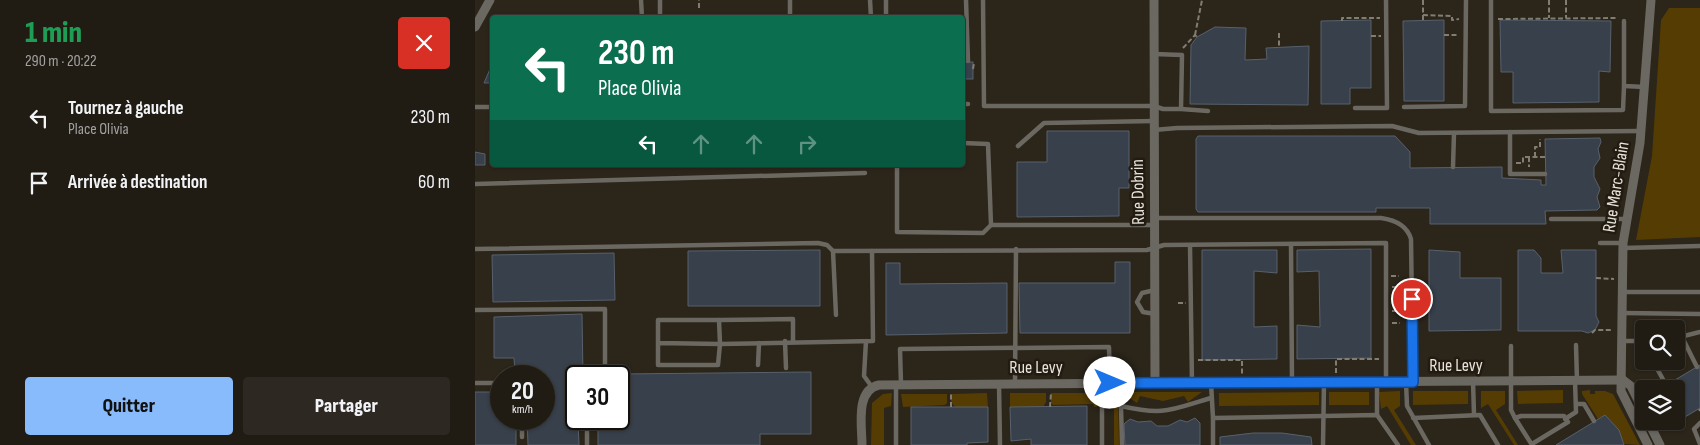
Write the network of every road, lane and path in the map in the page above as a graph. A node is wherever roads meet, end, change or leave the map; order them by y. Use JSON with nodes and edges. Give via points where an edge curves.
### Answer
{"nodes":[{"id":1,"x":490,"y":0,"type":"edge"},
{"id":2,"x":641,"y":0,"type":"edge"},
{"id":3,"x":660,"y":0,"type":"edge"},
{"id":4,"x":699,"y":0,"type":"edge"},
{"id":5,"x":790,"y":0,"type":"edge"},
{"id":6,"x":870,"y":0,"type":"edge"},
{"id":7,"x":886,"y":0,"type":"edge"},
{"id":8,"x":966,"y":0,"type":"edge"},
{"id":9,"x":983,"y":0,"type":"edge"},
{"id":10,"x":1154,"y":0,"type":"edge"},
{"id":11,"x":1201,"y":0,"type":"edge"},
{"id":12,"x":1386,"y":0,"type":"edge"},
{"id":13,"x":1423,"y":0,"type":"edge"},
{"id":14,"x":1466,"y":0,"type":"edge"},
{"id":15,"x":1491,"y":0,"type":"edge"},
{"id":16,"x":1549,"y":0,"type":"edge"},
{"id":17,"x":1566,"y":0,"type":"edge"},
{"id":18,"x":1651,"y":0,"type":"edge"},
{"id":19,"x":699,"y":8,"type":"dead end"},
{"id":20,"x":642,"y":15,"type":"edge"},
{"id":21,"x":660,"y":15,"type":"edge"},
{"id":22,"x":790,"y":15,"type":"edge"},
{"id":23,"x":871,"y":15,"type":"edge"},
{"id":24,"x":886,"y":15,"type":"edge"},
{"id":25,"x":1423,"y":16,"type":"junction"},
{"id":26,"x":1383,"y":18,"type":"dead end"},
{"id":27,"x":1549,"y":18,"type":"junction"},
{"id":28,"x":1566,"y":18,"type":"junction"},
{"id":29,"x":1461,"y":19,"type":"dead end"},
{"id":30,"x":1495,"y":19,"type":"dead end"},
{"id":31,"x":1622,"y":19,"type":"joint"},
{"id":32,"x":1342,"y":21,"type":"dead end"},
{"id":33,"x":1423,"y":21,"type":"dead end"},
{"id":34,"x":475,"y":27,"type":"edge"},
{"id":35,"x":1279,"y":33,"type":"dead end"},
{"id":36,"x":1444,"y":35,"type":"dead end"},
{"id":37,"x":1452,"y":35,"type":"dead end"},
{"id":38,"x":1183,"y":48,"type":"dead end"},
{"id":39,"x":1279,"y":48,"type":"dead end"},
{"id":40,"x":1154,"y":54,"type":"junction"},
{"id":41,"x":968,"y":61,"type":"dead end"},
{"id":42,"x":974,"y":64,"type":"dead end"},
{"id":43,"x":973,"y":70,"type":"dead end"},
{"id":44,"x":1624,"y":86,"type":"junction"},
{"id":45,"x":1645,"y":87,"type":"junction"},
{"id":46,"x":1154,"y":106,"type":"junction"},
{"id":47,"x":475,"y":107,"type":"edge"},
{"id":48,"x":490,"y":107,"type":"edge"},
{"id":49,"x":1404,"y":107,"type":"dead end"},
{"id":50,"x":1355,"y":108,"type":"dead end"},
{"id":51,"x":1181,"y":109,"type":"junction"},
{"id":52,"x":1208,"y":111,"type":"dead end"},
{"id":53,"x":1154,"y":125,"type":"junction"},
{"id":54,"x":1641,"y":131,"type":"junction"},
{"id":55,"x":1510,"y":132,"type":"junction"},
{"id":56,"x":1454,"y":133,"type":"junction"},
{"id":57,"x":1540,"y":137,"type":"dead end"},
{"id":58,"x":965,"y":143,"type":"edge"},
{"id":59,"x":1018,"y":146,"type":"dead end"},
{"id":60,"x":1529,"y":157,"type":"junction"},
{"id":61,"x":1535,"y":157,"type":"junction"},
{"id":62,"x":1545,"y":157,"type":"dead end"},
{"id":63,"x":1515,"y":163,"type":"dead end"},
{"id":64,"x":897,"y":167,"type":"edge"},
{"id":65,"x":1453,"y":167,"type":"dead end"},
{"id":66,"x":1537,"y":167,"type":"dead end"},
{"id":67,"x":865,"y":173,"type":"dead end"},
{"id":68,"x":1545,"y":174,"type":"dead end"},
{"id":69,"x":475,"y":184,"type":"edge"},
{"id":70,"x":1626,"y":219,"type":"junction"},
{"id":71,"x":1551,"y":220,"type":"dead end"},
{"id":72,"x":1155,"y":222,"type":"junction"},
{"id":73,"x":991,"y":225,"type":"junction"},
{"id":74,"x":1599,"y":243,"type":"dead end"},
{"id":75,"x":1291,"y":244,"type":"junction"},
{"id":76,"x":1190,"y":245,"type":"junction"},
{"id":77,"x":1623,"y":245,"type":"junction"},
{"id":78,"x":1700,"y":246,"type":"edge"},
{"id":79,"x":1155,"y":247,"type":"junction"},
{"id":80,"x":475,"y":249,"type":"edge"},
{"id":81,"x":1016,"y":249,"type":"junction"},
{"id":82,"x":833,"y":251,"type":"junction"},
{"id":83,"x":873,"y":251,"type":"junction"},
{"id":84,"x":1596,"y":278,"type":"dead end"},
{"id":85,"x":1614,"y":279,"type":"dead end"},
{"id":86,"x":1155,"y":290,"type":"junction"},
{"id":87,"x":1623,"y":292,"type":"junction"},
{"id":88,"x":1700,"y":292,"type":"edge"},
{"id":89,"x":475,"y":310,"type":"edge"},
{"id":90,"x":1623,"y":313,"type":"junction"},
{"id":91,"x":1155,"y":314,"type":"junction"},
{"id":92,"x":1700,"y":314,"type":"edge"},
{"id":93,"x":836,"y":315,"type":"dead end"},
{"id":94,"x":719,"y":320,"type":"junction"},
{"id":95,"x":1615,"y":330,"type":"dead end"},
{"id":96,"x":1592,"y":332,"type":"dead end"},
{"id":97,"x":1700,"y":332,"type":"edge"},
{"id":98,"x":1685,"y":336,"type":"edge"},
{"id":99,"x":785,"y":341,"type":"junction"},
{"id":100,"x":793,"y":341,"type":"junction"},
{"id":101,"x":866,"y":341,"type":"junction"},
{"id":102,"x":1623,"y":341,"type":"junction"},
{"id":103,"x":1635,"y":341,"type":"edge"},
{"id":104,"x":658,"y":343,"type":"junction"},
{"id":105,"x":759,"y":343,"type":"junction"},
{"id":106,"x":720,"y":344,"type":"junction"},
{"id":107,"x":1576,"y":345,"type":"dead end"},
{"id":108,"x":1511,"y":346,"type":"dead end"},
{"id":109,"x":1015,"y":348,"type":"junction"},
{"id":110,"x":1685,"y":348,"type":"edge"},
{"id":111,"x":1381,"y":359,"type":"dead end"},
{"id":112,"x":1197,"y":360,"type":"dead end"},
{"id":113,"x":605,"y":365,"type":"edge"},
{"id":114,"x":758,"y":365,"type":"dead end"},
{"id":115,"x":1697,"y":367,"type":"dead end"},
{"id":116,"x":786,"y":368,"type":"dead end"},
{"id":117,"x":1336,"y":373,"type":"dead end"},
{"id":118,"x":1242,"y":374,"type":"dead end"},
{"id":119,"x":1623,"y":380,"type":"junction"},
{"id":120,"x":1511,"y":381,"type":"junction"},
{"id":121,"x":1576,"y":381,"type":"junction"},
{"id":122,"x":1292,"y":382,"type":"junction"},
{"id":123,"x":1324,"y":382,"type":"junction"},
{"id":124,"x":1382,"y":382,"type":"junction"},
{"id":125,"x":1410,"y":382,"type":"junction"},
{"id":126,"x":1473,"y":382,"type":"junction"},
{"id":127,"x":475,"y":383,"type":"edge"},
{"id":128,"x":490,"y":383,"type":"edge"},
{"id":129,"x":1106,"y":383,"type":"junction"},
{"id":130,"x":1121,"y":383,"type":"junction"},
{"id":131,"x":1155,"y":383,"type":"junction"},
{"id":132,"x":1192,"y":383,"type":"junction"},
{"id":133,"x":1211,"y":383,"type":"junction"},
{"id":134,"x":899,"y":384,"type":"junction"},
{"id":135,"x":999,"y":384,"type":"junction"},
{"id":136,"x":1015,"y":384,"type":"junction"},
{"id":137,"x":873,"y":387,"type":"junction"},
{"id":138,"x":951,"y":393,"type":"dead end"},
{"id":139,"x":1051,"y":393,"type":"dead end"},
{"id":140,"x":1635,"y":394,"type":"edge"},
{"id":141,"x":1211,"y":398,"type":"junction"},
{"id":142,"x":1576,"y":404,"type":"junction"},
{"id":143,"x":1050,"y":406,"type":"dead end"},
{"id":144,"x":1121,"y":406,"type":"junction"},
{"id":145,"x":951,"y":407,"type":"dead end"},
{"id":146,"x":1377,"y":415,"type":"junction"},
{"id":147,"x":1474,"y":415,"type":"junction"},
{"id":148,"x":1323,"y":416,"type":"junction"},
{"id":149,"x":1213,"y":418,"type":"junction"},
{"id":150,"x":1413,"y":418,"type":"junction"},
{"id":151,"x":1515,"y":418,"type":"junction"},
{"id":152,"x":1565,"y":418,"type":"junction"},
{"id":153,"x":1594,"y":421,"type":"dead end"},
{"id":154,"x":1700,"y":423,"type":"edge"},
{"id":155,"x":521,"y":430,"type":"edge"},
{"id":156,"x":587,"y":430,"type":"edge"},
{"id":157,"x":1652,"y":430,"type":"edge"},
{"id":158,"x":521,"y":437,"type":"dead end"},
{"id":159,"x":1532,"y":444,"type":"edge"},
{"id":160,"x":1700,"y":444,"type":"edge"},
{"id":161,"x":587,"y":445,"type":"edge"},
{"id":162,"x":861,"y":445,"type":"edge"},
{"id":163,"x":896,"y":445,"type":"edge"},
{"id":164,"x":1000,"y":445,"type":"edge"},
{"id":165,"x":1102,"y":445,"type":"edge"},
{"id":166,"x":1121,"y":445,"type":"edge"},
{"id":167,"x":1213,"y":445,"type":"edge"},
{"id":168,"x":1323,"y":445,"type":"edge"},
{"id":169,"x":1398,"y":445,"type":"edge"},
{"id":170,"x":1429,"y":445,"type":"edge"},
{"id":171,"x":1498,"y":445,"type":"edge"},
{"id":172,"x":1648,"y":445,"type":"edge"},
{"id":173,"x":1660,"y":445,"type":"edge"}],
"edges":[{"from":1,"to":34,"type":"street"},
{"from":2,"to":20,"type":"lane"},
{"from":3,"to":21,"type":"lane"},
{"from":4,"to":19,"type":"path"},
{"from":5,"to":22,"type":"lane"},
{"from":6,"to":23,"type":"lane"},
{"from":7,"to":24,"type":"lane"},
{"from":8,"to":41,"type":"lane"},
{"from":9,"to":46,"type":"lane","via":[[984,106]]},
{"from":10,"to":40,"type":"street","name":"Rue Dobrin"},
{"from":11,"to":38,"type":"path","via":[[1196,36]]},
{"from":12,"to":50,"type":"lane","via":[[1387,108]]},
{"from":13,"to":25,"type":"path"},
{"from":14,"to":49,"type":"lane","via":[[1465,106]]},
{"from":15,"to":44,"type":"lane","via":[[1491,112],[1623,110]]},
{"from":16,"to":27,"type":"path"},
{"from":17,"to":28,"type":"path"},
{"from":18,"to":45,"type":"street","name":"Rue Marc-Blain"},
{"from":25,"to":29,"type":"path"},
{"from":25,"to":33,"type":"path"},
{"from":26,"to":32,"type":"path","via":[[1342,18]]},
{"from":27,"to":28,"type":"path"},
{"from":27,"to":30,"type":"path"},
{"from":28,"to":31,"type":"path"},
{"from":31,"to":44,"type":"lane"},
{"from":35,"to":39,"type":"path"},
{"from":36,"to":37,"type":"path"},
{"from":40,"to":46,"type":"street","name":"Rue Dobrin"},
{"from":40,"to":51,"type":"lane","via":[[1182,55]]},
{"from":42,"to":43,"type":"path"},
{"from":44,"to":45,"type":"lane"},
{"from":45,"to":54,"type":"street","name":"Rue Marc-Blain"},
{"from":46,"to":51,"type":"lane"},
{"from":46,"to":53,"type":"street","name":"Rue Dobrin"},
{"from":47,"to":48,"type":"lane"},
{"from":51,"to":52,"type":"lane"},
{"from":53,"to":56,"type":"lane","via":[[1177,128],[1392,126],[1419,133]]},
{"from":53,"to":59,"type":"lane","via":[[1044,123]]},
{"from":53,"to":72,"type":"street","name":"Rue Dobrin"},
{"from":54,"to":55,"type":"lane"},
{"from":54,"to":70,"type":"street","name":"Rue Marc-Blain"},
{"from":55,"to":56,"type":"lane"},
{"from":55,"to":68,"type":"lane","via":[[1511,174]]},
{"from":56,"to":65,"type":"lane"},
{"from":57,"to":61,"type":"path"},
{"from":58,"to":73,"type":"lane","via":[[988,144]]},
{"from":60,"to":61,"type":"path"},
{"from":60,"to":63,"type":"path","via":[[1523,157],[1523,163]]},
{"from":60,"to":66,"type":"path","via":[[1529,167]]},
{"from":61,"to":62,"type":"path"},
{"from":64,"to":73,"type":"lane","via":[[897,232],[983,233]]},
{"from":67,"to":69,"type":"lane"},
{"from":70,"to":71,"type":"lane"},
{"from":70,"to":77,"type":"street","name":"Rue Marc-Blain"},
{"from":72,"to":73,"type":"lane"},
{"from":72,"to":79,"type":"street","name":"Rue Dobrin"},
{"from":72,"to":125,"type":"lane","via":[[1381,218],[1405,227],[1410,234],[1411,247]]},
{"from":74,"to":77,"type":"lane"},
{"from":75,"to":76,"type":"lane"},
{"from":75,"to":122,"type":"lane"},
{"from":75,"to":124,"type":"lane","via":[[1386,242]]},
{"from":76,"to":79,"type":"lane"},
{"from":76,"to":132,"type":"lane"},
{"from":77,"to":78,"type":"lane"},
{"from":77,"to":87,"type":"street","name":"Rue Marc-Blain"},
{"from":79,"to":81,"type":"lane","via":[[1147,250]]},
{"from":79,"to":86,"type":"street","name":"Rue Dobrin"},
{"from":80,"to":82,"type":"lane","via":[[818,243]]},
{"from":81,"to":83,"type":"lane"},
{"from":81,"to":109,"type":"lane"},
{"from":82,"to":83,"type":"lane"},
{"from":82,"to":93,"type":"lane"},
{"from":83,"to":101,"type":"lane","via":[[873,341]]},
{"from":84,"to":85,"type":"path"},
{"from":86,"to":91,"type":"street","name":"Rue Dobrin"},
{"from":86,"to":91,"type":"lane","via":[[1143,292],[1137,300],[1141,311]]},
{"from":87,"to":88,"type":"lane"},
{"from":87,"to":90,"type":"street","name":"Rue Marc-Blain"},
{"from":89,"to":113,"type":"lane","via":[[605,309]]},
{"from":90,"to":92,"type":"lane"},
{"from":90,"to":102,"type":"street","name":"Rue Marc-Blain"},
{"from":91,"to":131,"type":"street","name":"Rue Dobrin"},
{"from":94,"to":100,"type":"lane","via":[[793,319]]},
{"from":94,"to":104,"type":"lane","via":[[658,320]]},
{"from":94,"to":106,"type":"lane"},
{"from":95,"to":96,"type":"path"},
{"from":97,"to":98,"type":"lane"},
{"from":99,"to":100,"type":"lane"},
{"from":99,"to":105,"type":"lane"},
{"from":99,"to":116,"type":"lane"},
{"from":100,"to":101,"type":"lane"},
{"from":101,"to":137,"type":"lane","via":[[865,376]]},
{"from":102,"to":103,"type":"lane"},
{"from":102,"to":119,"type":"street","name":"Rue Marc-Blain"},
{"from":104,"to":106,"type":"lane"},
{"from":104,"to":106,"type":"lane","via":[[658,365],[719,365]]},
{"from":105,"to":106,"type":"lane"},
{"from":105,"to":114,"type":"lane"},
{"from":107,"to":121,"type":"lane"},
{"from":108,"to":120,"type":"lane"},
{"from":109,"to":129,"type":"lane","via":[[1109,347]]},
{"from":109,"to":134,"type":"lane","via":[[899,349]]},
{"from":109,"to":136,"type":"lane"},
{"from":110,"to":115,"type":"lane"},
{"from":111,"to":117,"type":"path","via":[[1336,359]]},
{"from":112,"to":118,"type":"path","via":[[1241,360]]},
{"from":119,"to":121,"type":"street","name":"Rue Levy"},
{"from":119,"to":140,"type":"street"},
{"from":119,"to":172,"type":"street","name":"Rue Marc-Blain","via":[[1621,392]]},
{"from":120,"to":121,"type":"street","name":"Rue Levy"},
{"from":120,"to":126,"type":"street","name":"Rue Levy"},
{"from":120,"to":151,"type":"lane","via":[[1511,410]]},
{"from":121,"to":142,"type":"lane"},
{"from":122,"to":123,"type":"street","name":"Rue Levy"},
{"from":122,"to":133,"type":"street","name":"Rue Levy"},
{"from":123,"to":124,"type":"street","name":"Rue Levy"},
{"from":123,"to":148,"type":"lane"},
{"from":124,"to":125,"type":"street","name":"Rue Levy"},
{"from":124,"to":146,"type":"lane"},
{"from":125,"to":126,"type":"street","name":"Rue Levy"},
{"from":125,"to":150,"type":"lane","via":[[1407,406]]},
{"from":126,"to":147,"type":"lane"},
{"from":127,"to":128,"type":"lane"},
{"from":129,"to":130,"type":"street","name":"Rue Levy"},
{"from":129,"to":136,"type":"street","name":"Rue Levy"},
{"from":129,"to":165,"type":"lane"},
{"from":130,"to":131,"type":"street","name":"Rue Levy"},
{"from":130,"to":144,"type":"lane"},
{"from":131,"to":132,"type":"street","name":"Rue Levy"},
{"from":132,"to":133,"type":"street","name":"Rue Levy"},
{"from":133,"to":141,"type":"lane"},
{"from":134,"to":135,"type":"street","name":"Rue Levy"},
{"from":134,"to":137,"type":"street","name":"Rue Levy"},
{"from":134,"to":163,"type":"lane"},
{"from":135,"to":136,"type":"street","name":"Rue Levy"},
{"from":135,"to":164,"type":"lane"},
{"from":137,"to":162,"type":"street","via":[[865,393],[863,400]]},
{"from":138,"to":145,"type":"path"},
{"from":139,"to":143,"type":"path"},
{"from":141,"to":144,"type":"lane","via":[[1175,411],[1150,412]]},
{"from":141,"to":149,"type":"lane"},
{"from":142,"to":152,"type":"lane","via":[[1576,412]]},
{"from":142,"to":153,"type":"lane","via":[[1584,404]]},
{"from":144,"to":166,"type":"lane"},
{"from":146,"to":148,"type":"lane"},
{"from":146,"to":169,"type":"lane"},
{"from":147,"to":150,"type":"lane"},
{"from":147,"to":171,"type":"lane","via":[[1480,415]]},
{"from":148,"to":149,"type":"lane"},
{"from":148,"to":168,"type":"lane"},
{"from":149,"to":167,"type":"lane"},
{"from":150,"to":170,"type":"lane"},
{"from":151,"to":152,"type":"lane"},
{"from":151,"to":159,"type":"lane"},
{"from":152,"to":159,"type":"lane","via":[[1568,422]]},
{"from":154,"to":160,"type":"lane","via":[[1693,429]]},
{"from":155,"to":158,"type":"lane"},
{"from":156,"to":161,"type":"lane"},
{"from":157,"to":173,"type":"street"}]}
